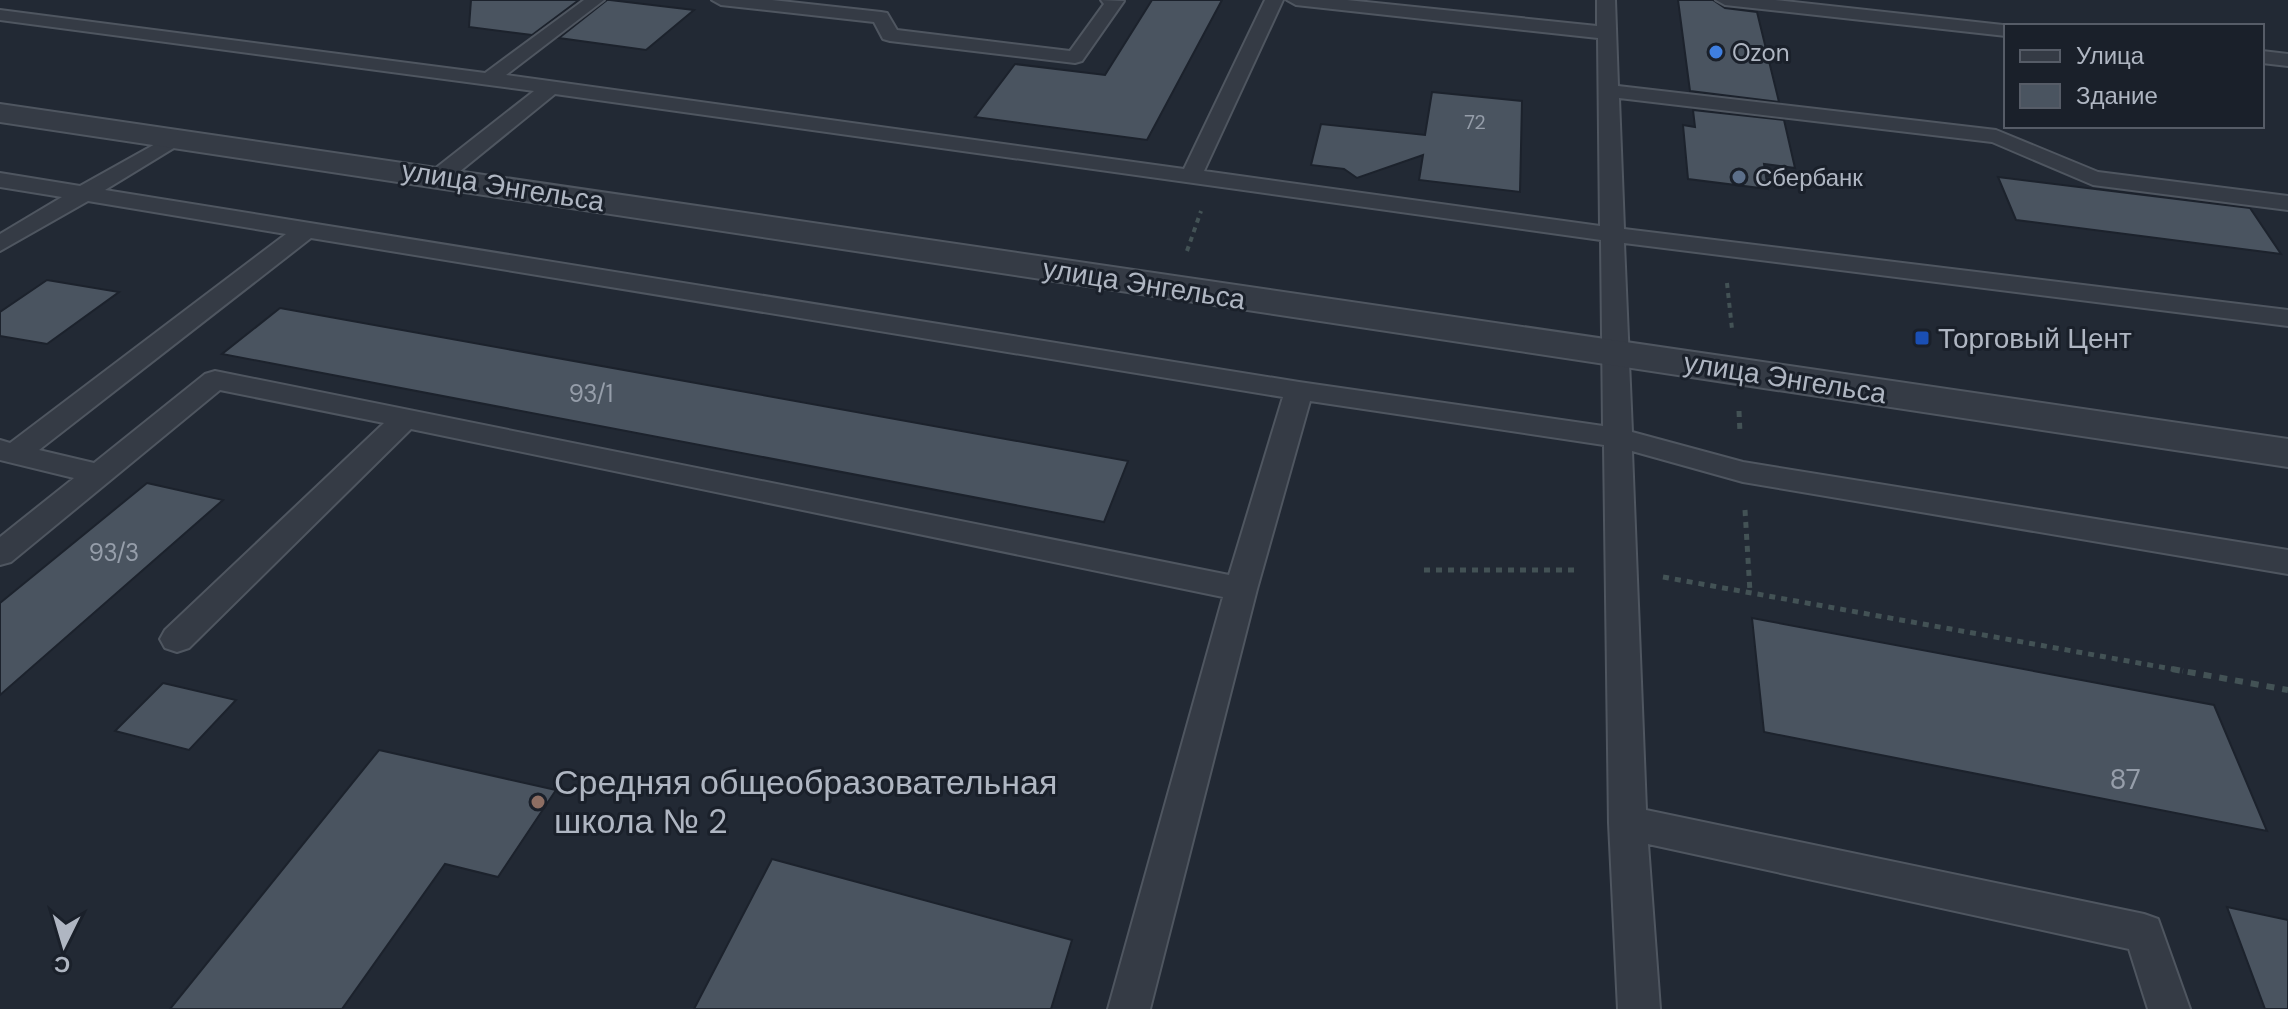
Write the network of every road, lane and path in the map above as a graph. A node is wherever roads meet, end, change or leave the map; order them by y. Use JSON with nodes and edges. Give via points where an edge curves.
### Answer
{"nodes":[{"id":1,"x":595,"y":0,"type":"edge"},
{"id":2,"x":721,"y":0,"type":"edge"},
{"id":3,"x":1110,"y":0,"type":"edge"},
{"id":4,"x":1274,"y":0,"type":"edge"},
{"id":5,"x":1296,"y":0,"type":"edge"},
{"id":6,"x":1606,"y":0,"type":"edge"},
{"id":7,"x":1725,"y":0,"type":"edge"},
{"id":8,"x":0,"y":15,"type":"edge"},
{"id":9,"x":2004,"y":30,"type":"edge"},
{"id":10,"x":1607,"y":33,"type":"junction"},
{"id":11,"x":2264,"y":57,"type":"edge"},
{"id":12,"x":2288,"y":60,"type":"edge"},
{"id":13,"x":489,"y":79,"type":"junction"},
{"id":14,"x":550,"y":88,"type":"junction"},
{"id":15,"x":1610,"y":91,"type":"junction"},
{"id":16,"x":0,"y":113,"type":"edge"},
{"id":17,"x":175,"y":139,"type":"junction"},
{"id":18,"x":440,"y":176,"type":"junction"},
{"id":19,"x":1191,"y":176,"type":"junction"},
{"id":20,"x":0,"y":180,"type":"edge"},
{"id":21,"x":86,"y":193,"type":"junction"},
{"id":22,"x":2288,"y":203,"type":"edge"},
{"id":23,"x":306,"y":230,"type":"junction"},
{"id":24,"x":1615,"y":235,"type":"junction"},
{"id":25,"x":0,"y":244,"type":"edge"},
{"id":26,"x":1726,"y":278,"type":"dead end"},
{"id":27,"x":2288,"y":318,"type":"edge"},
{"id":28,"x":1615,"y":353,"type":"junction"},
{"id":29,"x":1737,"y":372,"type":"junction"},
{"id":30,"x":1299,"y":391,"type":"junction"},
{"id":31,"x":405,"y":419,"type":"junction"},
{"id":32,"x":1620,"y":438,"type":"junction"},
{"id":33,"x":7,"y":452,"type":"edge"},
{"id":34,"x":2288,"y":453,"type":"edge"},
{"id":35,"x":1743,"y":472,"type":"junction"},
{"id":36,"x":99,"y":474,"type":"junction"},
{"id":37,"x":0,"y":554,"type":"edge"},
{"id":38,"x":2288,"y":562,"type":"edge"},
{"id":39,"x":1424,"y":570,"type":"dead end"},
{"id":40,"x":1623,"y":570,"type":"junction"},
{"id":41,"x":1241,"y":589,"type":"junction"},
{"id":42,"x":1750,"y":593,"type":"junction"},
{"id":43,"x":177,"y":639,"type":"dead end"},
{"id":44,"x":2288,"y":690,"type":"edge"},
{"id":45,"x":1628,"y":823,"type":"junction"},
{"id":46,"x":1129,"y":1009,"type":"edge"},
{"id":47,"x":1639,"y":1009,"type":"edge"},
{"id":48,"x":2169,"y":1009,"type":"edge"}],
"edges":[{"from":1,"to":13,"type":"lane"},
{"from":2,"to":3,"type":"lane","via":[[881,17],[890,35],[1075,57],[1115,1]]},
{"from":4,"to":19,"type":"lane"},
{"from":5,"to":10,"type":"lane"},
{"from":6,"to":10,"type":"lane"},
{"from":7,"to":9,"type":"lane"},
{"from":8,"to":13,"type":"lane"},
{"from":10,"to":15,"type":"lane"},
{"from":11,"to":12,"type":"lane"},
{"from":13,"to":14,"type":"lane"},
{"from":14,"to":18,"type":"lane"},
{"from":14,"to":19,"type":"lane"},
{"from":15,"to":22,"type":"lane","via":[[1996,136],[2093,178]]},
{"from":15,"to":24,"type":"lane"},
{"from":16,"to":17,"type":"street","name":"улица Энгельса"},
{"from":17,"to":18,"type":"street","name":"улица Энгельса"},
{"from":17,"to":21,"type":"lane"},
{"from":18,"to":28,"type":"street","name":"улица Энгельса"},
{"from":19,"to":24,"type":"lane"},
{"from":20,"to":21,"type":"lane"},
{"from":21,"to":23,"type":"lane"},
{"from":21,"to":25,"type":"lane"},
{"from":23,"to":30,"type":"lane"},
{"from":23,"to":33,"type":"lane"},
{"from":24,"to":27,"type":"lane"},
{"from":24,"to":28,"type":"lane"},
{"from":26,"to":29,"type":"path"},
{"from":28,"to":29,"type":"street","name":"улица Энгельса"},
{"from":28,"to":32,"type":"lane"},
{"from":29,"to":34,"type":"street","name":"улица Энгельса"},
{"from":29,"to":35,"type":"path"},
{"from":30,"to":32,"type":"lane"},
{"from":30,"to":41,"type":"lane"},
{"from":31,"to":36,"type":"lane","via":[[215,380]]},
{"from":31,"to":41,"type":"lane"},
{"from":31,"to":43,"type":"lane"},
{"from":32,"to":35,"type":"lane"},
{"from":32,"to":40,"type":"lane"},
{"from":33,"to":36,"type":"lane"},
{"from":35,"to":38,"type":"lane"},
{"from":35,"to":42,"type":"path"},
{"from":36,"to":37,"type":"lane"},
{"from":39,"to":40,"type":"path"},
{"from":40,"to":42,"type":"path"},
{"from":40,"to":45,"type":"lane"},
{"from":41,"to":46,"type":"lane"},
{"from":42,"to":44,"type":"path"},
{"from":45,"to":47,"type":"lane"},
{"from":45,"to":48,"type":"lane","via":[[2144,933]]}]}
